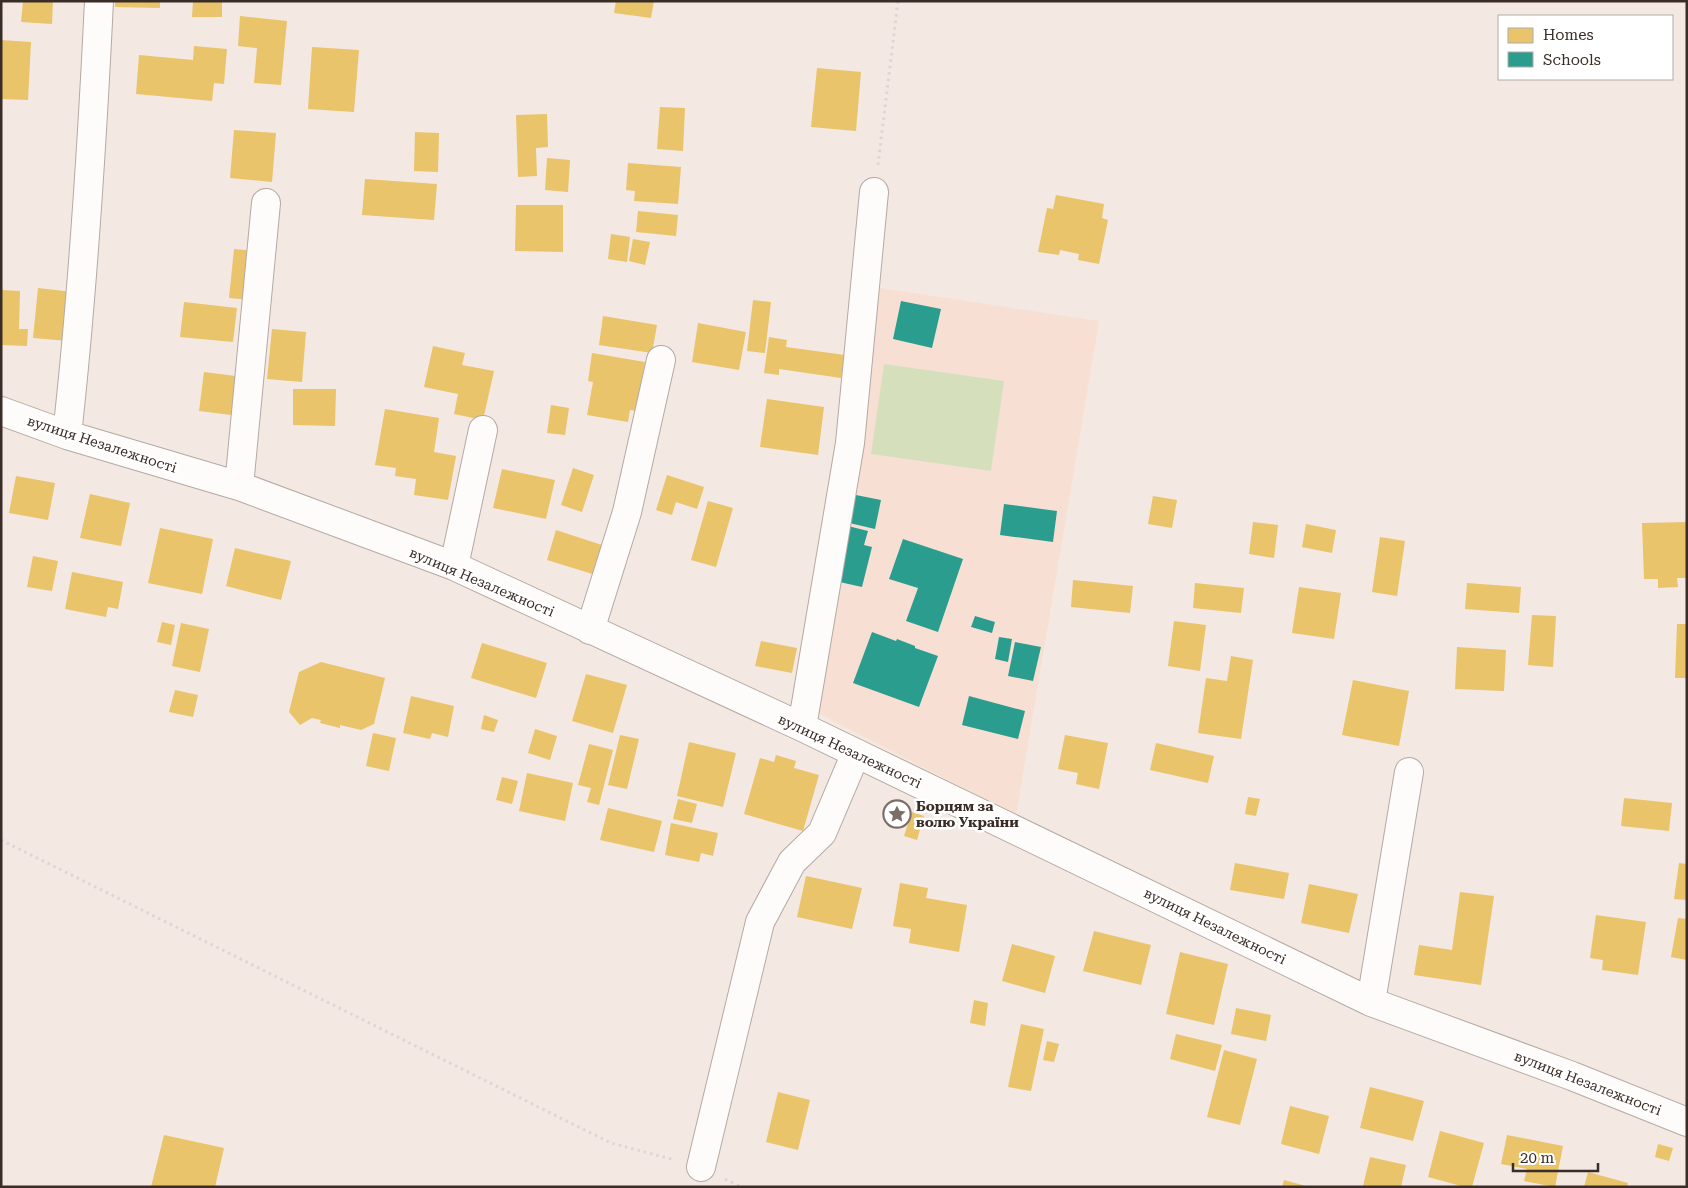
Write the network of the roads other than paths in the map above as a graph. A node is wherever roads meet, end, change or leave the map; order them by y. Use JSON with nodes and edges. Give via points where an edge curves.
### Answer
{"nodes":[{"id":1,"x":99,"y":1,"type":"edge"},
{"id":2,"x":874,"y":192,"type":"road end"},
{"id":3,"x":266,"y":203,"type":"dead end"},
{"id":4,"x":661,"y":360,"type":"dead end"},
{"id":5,"x":1,"y":411,"type":"edge"},
{"id":6,"x":483,"y":430,"type":"dead end"},
{"id":7,"x":67,"y":435,"type":"junction"},
{"id":8,"x":239,"y":486,"type":"junction"},
{"id":9,"x":454,"y":566,"type":"junction"},
{"id":10,"x":590,"y":629,"type":"junction"},
{"id":11,"x":802,"y":727,"type":"junction"},
{"id":12,"x":856,"y":753,"type":"junction"},
{"id":13,"x":1409,"y":772,"type":"dead end"},
{"id":14,"x":1371,"y":1002,"type":"junction"},
{"id":15,"x":1687,"y":1122,"type":"edge"},
{"id":16,"x":701,"y":1167,"type":"road end"}],
"edges":[{"from":1,"to":7,"type":"street"},
{"from":2,"to":11,"type":"street","via":[[850,443]]},
{"from":3,"to":8,"type":"street"},
{"from":4,"to":10,"type":"street","via":[[627,512]]},
{"from":5,"to":7,"type":"street","name":"вулиця Незалежності"},
{"from":6,"to":9,"type":"street"},
{"from":7,"to":8,"type":"street","name":"вулиця Незалежності"},
{"from":8,"to":9,"type":"street","name":"вулиця Незалежності"},
{"from":9,"to":10,"type":"street","name":"вулиця Незалежності"},
{"from":10,"to":11,"type":"street","name":"вулиця Незалежності"},
{"from":11,"to":12,"type":"street","name":"вулиця Незалежності"},
{"from":12,"to":14,"type":"street","name":"вулиця Незалежності"},
{"from":12,"to":16,"type":"street","via":[[822,833],[792,862],[760,922]]},
{"from":13,"to":14,"type":"street"},
{"from":14,"to":15,"type":"street","name":"вулиця Незалежності"}]}
